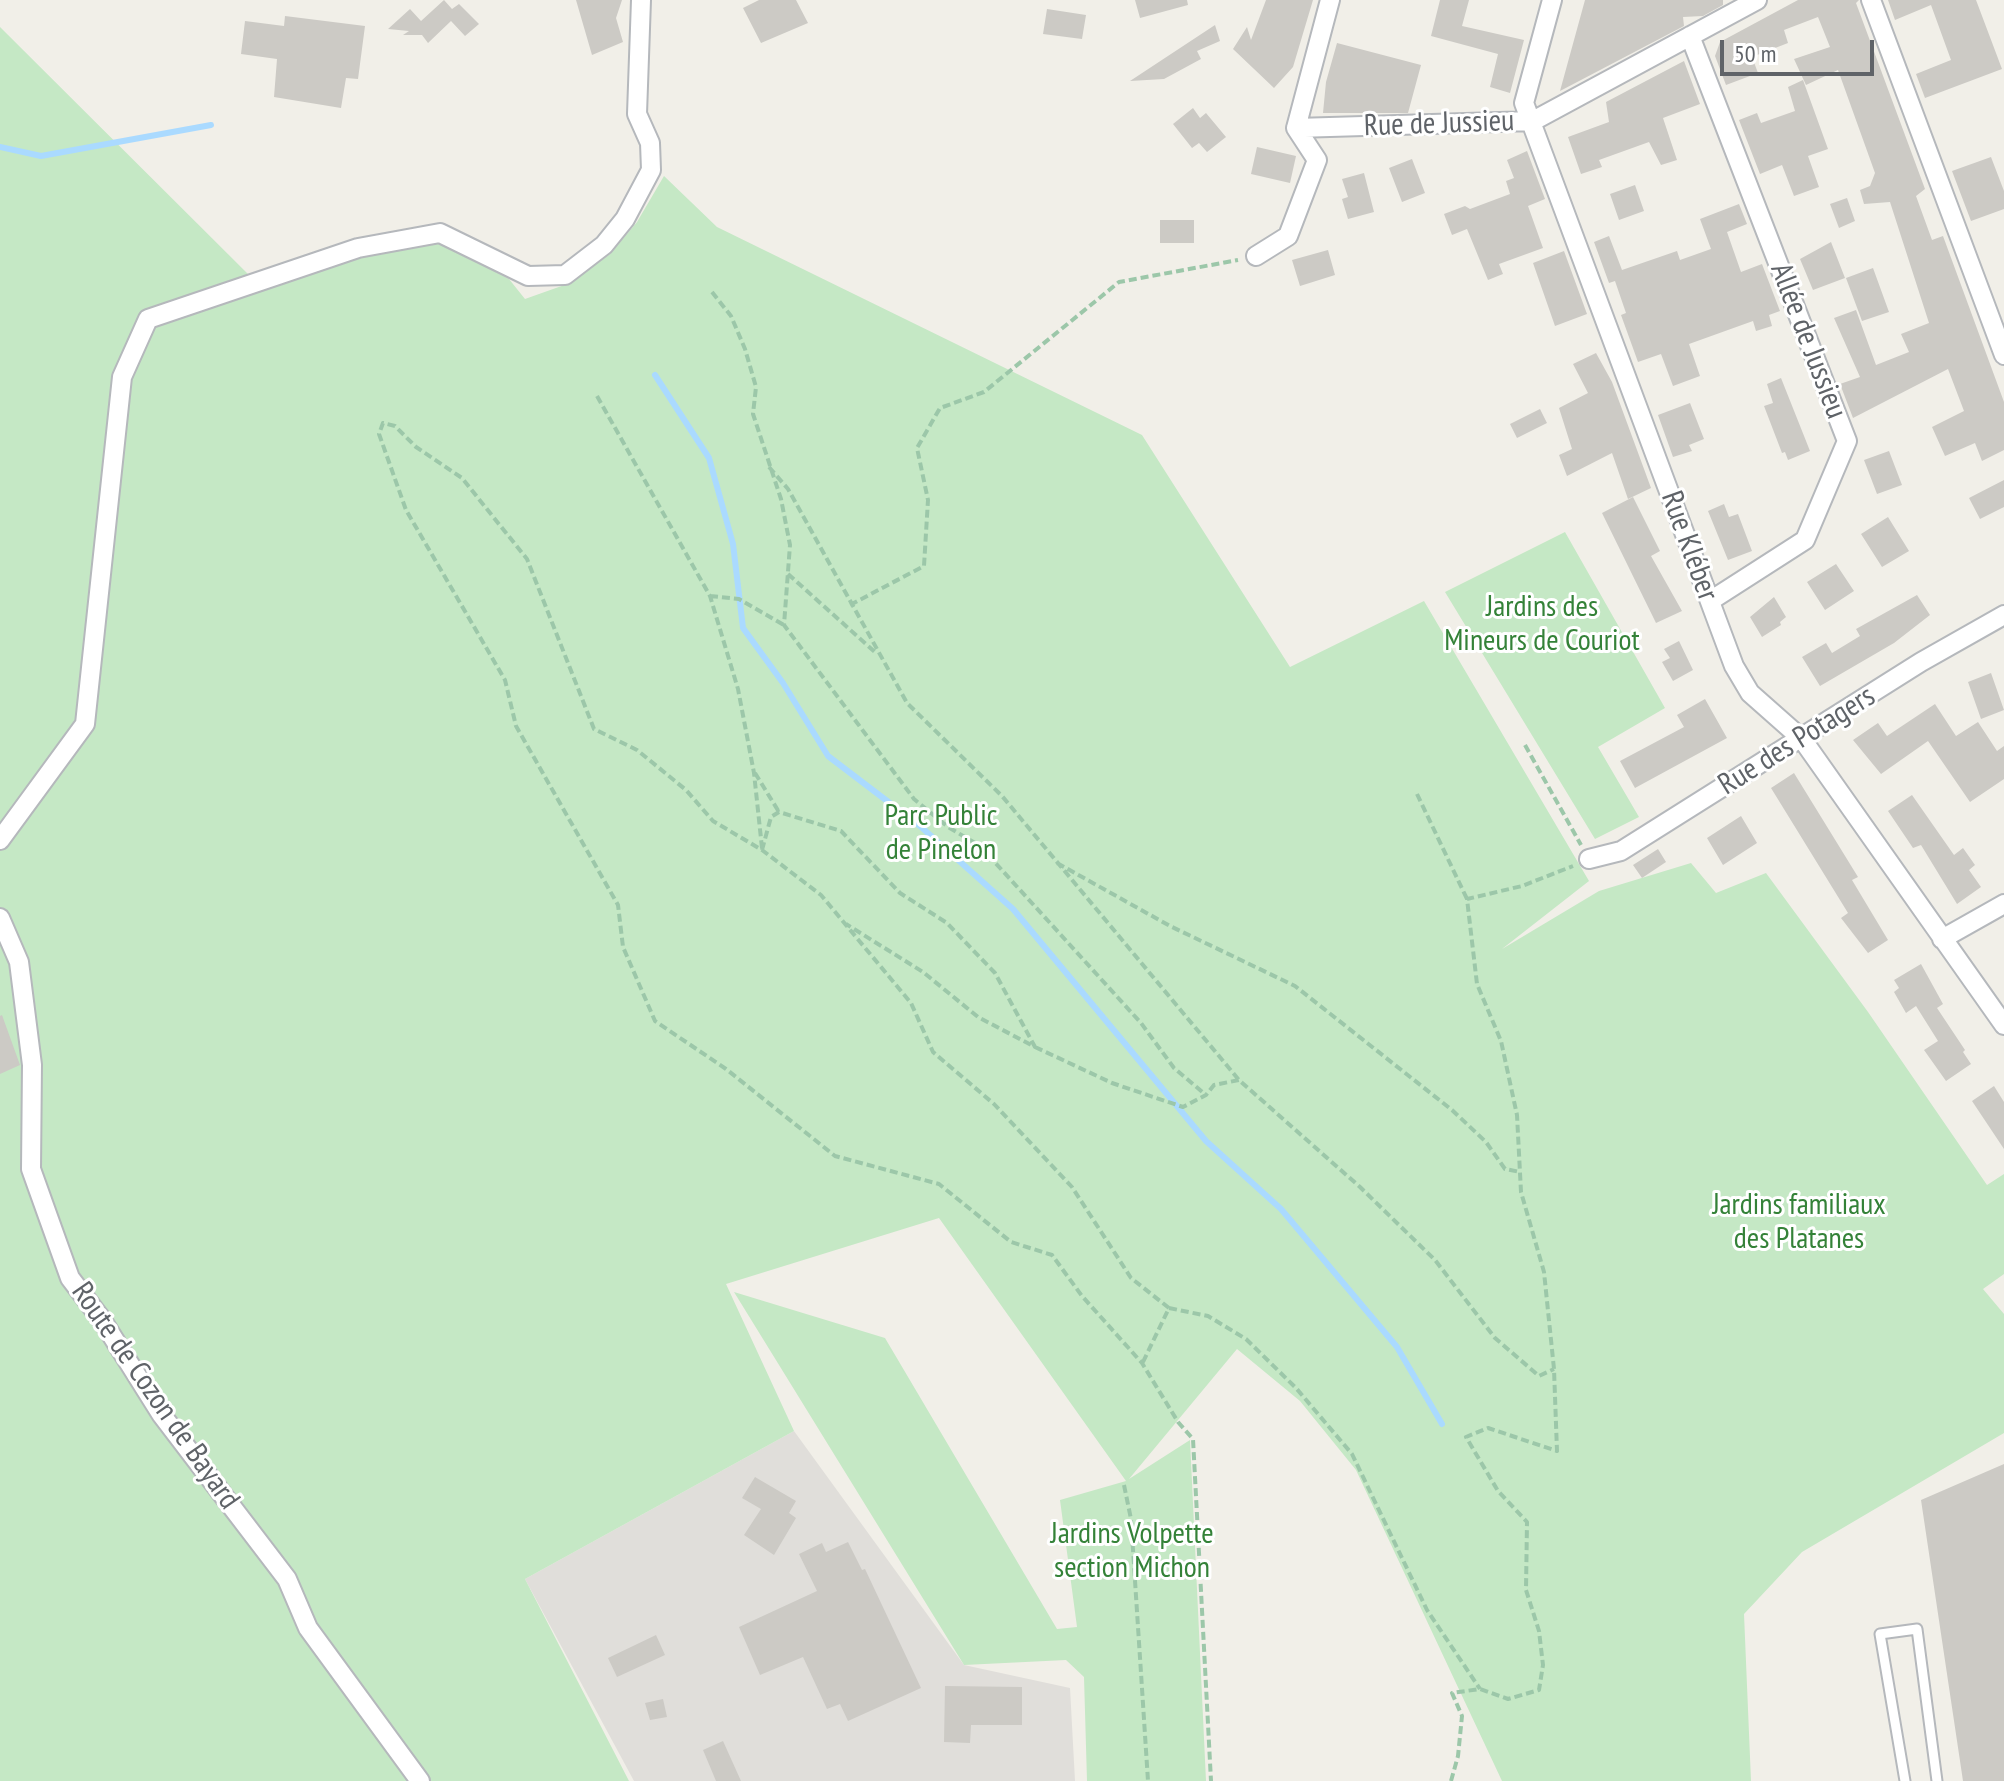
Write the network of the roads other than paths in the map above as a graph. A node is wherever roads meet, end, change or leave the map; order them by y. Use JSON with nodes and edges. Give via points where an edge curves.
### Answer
{"nodes":[{"id":1,"x":641,"y":0,"type":"edge"},
{"id":2,"x":1330,"y":0,"type":"edge"},
{"id":3,"x":1552,"y":0,"type":"edge"},
{"id":4,"x":1757,"y":0,"type":"edge"},
{"id":5,"x":1871,"y":0,"type":"edge"},
{"id":6,"x":1690,"y":36,"type":"junction"},
{"id":7,"x":1533,"y":121,"type":"junction"},
{"id":8,"x":1296,"y":128,"type":"junction"},
{"id":9,"x":1256,"y":256,"type":"road end"},
{"id":10,"x":2004,"y":355,"type":"edge"},
{"id":11,"x":1710,"y":601,"type":"junction"},
{"id":12,"x":2004,"y":615,"type":"edge"},
{"id":13,"x":1802,"y":739,"type":"junction"},
{"id":14,"x":0,"y":840,"type":"edge"},
{"id":15,"x":1589,"y":859,"type":"road end"},
{"id":16,"x":2004,"y":904,"type":"edge"},
{"id":17,"x":0,"y":918,"type":"edge"},
{"id":18,"x":1942,"y":939,"type":"junction"},
{"id":19,"x":2004,"y":1025,"type":"edge"},
{"id":20,"x":420,"y":1781,"type":"edge"},
{"id":21,"x":1905,"y":1781,"type":"edge"},
{"id":22,"x":1937,"y":1781,"type":"edge"}],
"edges":[{"from":1,"to":14,"type":"street","via":[[637,114],[650,143],[651,170],[604,245],[565,275],[528,276],[440,233],[358,248],[148,319],[122,377],[85,724]]},
{"from":2,"to":8,"type":"street"},
{"from":3,"to":7,"type":"street","name":"Rue Kléber","via":[[1524,103]]},
{"from":4,"to":6,"type":"street","name":"Rue de Jussieu"},
{"from":5,"to":10,"type":"street"},
{"from":6,"to":7,"type":"street","name":"Rue de Jussieu"},
{"from":6,"to":11,"type":"street","name":"Allée de Jussieu","via":[[1847,441],[1805,540]]},
{"from":7,"to":8,"type":"street","name":"Rue de Jussieu"},
{"from":7,"to":11,"type":"street","name":"Rue Kléber"},
{"from":8,"to":9,"type":"street","via":[[1317,160],[1288,236]]},
{"from":11,"to":13,"type":"street","name":"Rue Kléber","via":[[1750,693]]},
{"from":12,"to":13,"type":"street","name":"Rue des Potagers"},
{"from":13,"to":15,"type":"street","name":"Rue des Potagers","via":[[1621,851]]},
{"from":13,"to":18,"type":"street","name":"Rue Kléber"},
{"from":16,"to":18,"type":"street"},
{"from":17,"to":20,"type":"street","name":"Route de Cozon de Bayard","via":[[19,962],[32,1065],[31,1169],[70,1278],[161,1414],[287,1579],[308,1628]]},
{"from":18,"to":19,"type":"street","name":"Rue Kléber"},
{"from":21,"to":22,"type":"lane","via":[[1880,1634],[1917,1629]]}]}
